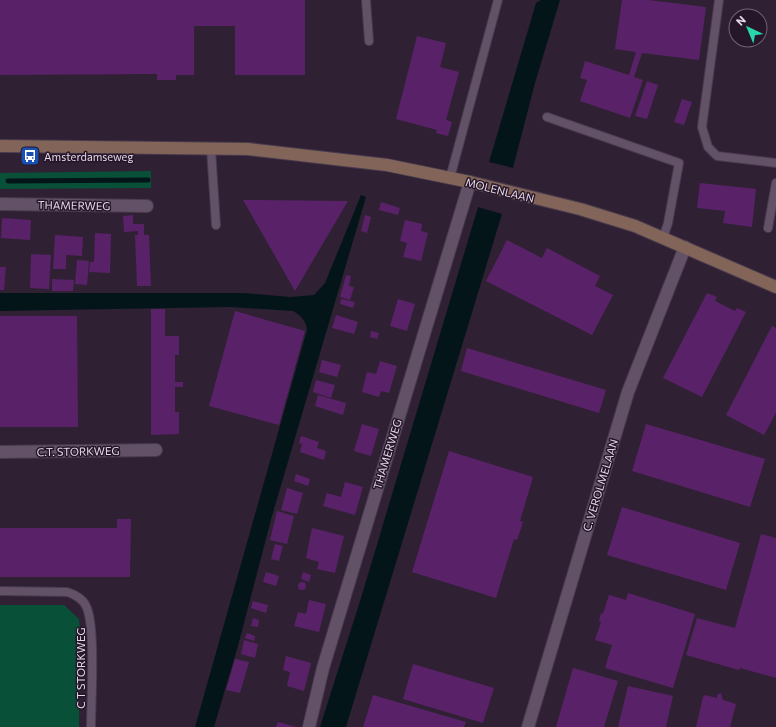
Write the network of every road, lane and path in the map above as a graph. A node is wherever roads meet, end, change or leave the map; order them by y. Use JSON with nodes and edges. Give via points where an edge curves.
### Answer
{"nodes":[{"id":1,"x":366,"y":0,"type":"edge"},
{"id":2,"x":498,"y":0,"type":"edge"},
{"id":3,"x":719,"y":0,"type":"edge"},
{"id":4,"x":369,"y":41,"type":"dead end"},
{"id":5,"x":547,"y":117,"type":"dead end"},
{"id":6,"x":0,"y":146,"type":"edge"},
{"id":7,"x":211,"y":149,"type":"junction"},
{"id":8,"x":776,"y":163,"type":"edge"},
{"id":9,"x":450,"y":178,"type":"junction"},
{"id":10,"x":470,"y":182,"type":"junction"},
{"id":11,"x":776,"y":184,"type":"edge"},
{"id":12,"x":0,"y":204,"type":"edge"},
{"id":13,"x":147,"y":206,"type":"dead end"},
{"id":14,"x":216,"y":225,"type":"dead end"},
{"id":15,"x":768,"y":228,"type":"dead end"},
{"id":16,"x":663,"y":238,"type":"junction"},
{"id":17,"x":685,"y":247,"type":"junction"},
{"id":18,"x":776,"y":287,"type":"edge"},
{"id":19,"x":156,"y":450,"type":"dead end"},
{"id":20,"x":0,"y":452,"type":"edge"},
{"id":21,"x":0,"y":591,"type":"edge"},
{"id":22,"x":91,"y":727,"type":"edge"},
{"id":23,"x":310,"y":727,"type":"edge"},
{"id":24,"x":528,"y":727,"type":"edge"}],
"edges":[{"from":1,"to":4,"type":"lane"},
{"from":2,"to":9,"type":"lane"},
{"from":3,"to":8,"type":"lane","via":[[702,127],[708,147],[717,156]]},
{"from":5,"to":16,"type":"lane","via":[[679,163]]},
{"from":6,"to":7,"type":"street","name":"MOLENLAAN"},
{"from":7,"to":9,"type":"street","name":"MOLENLAAN","via":[[248,149],[320,156],[387,165]]},
{"from":7,"to":14,"type":"lane"},
{"from":9,"to":10,"type":"street","name":"MOLENLAAN"},
{"from":10,"to":16,"type":"street","name":"MOLENLAAN","via":[[580,210],[635,226]]},
{"from":10,"to":23,"type":"street","name":"THAMERWEG","via":[[325,661]]},
{"from":11,"to":15,"type":"lane"},
{"from":12,"to":13,"type":"street","name":"THAMERWEG"},
{"from":16,"to":17,"type":"street","name":"MOLENLAAN"},
{"from":17,"to":18,"type":"street","name":"MOLENLAAN"},
{"from":17,"to":24,"type":"street","name":"C. VEROLMELAAN","via":[[628,392]]},
{"from":19,"to":20,"type":"street","name":"C.T. STORKWEG"},
{"from":21,"to":22,"type":"lane","name":"C T STORKWEG","via":[[67,592],[75,595],[86,605],[91,626]]}]}
